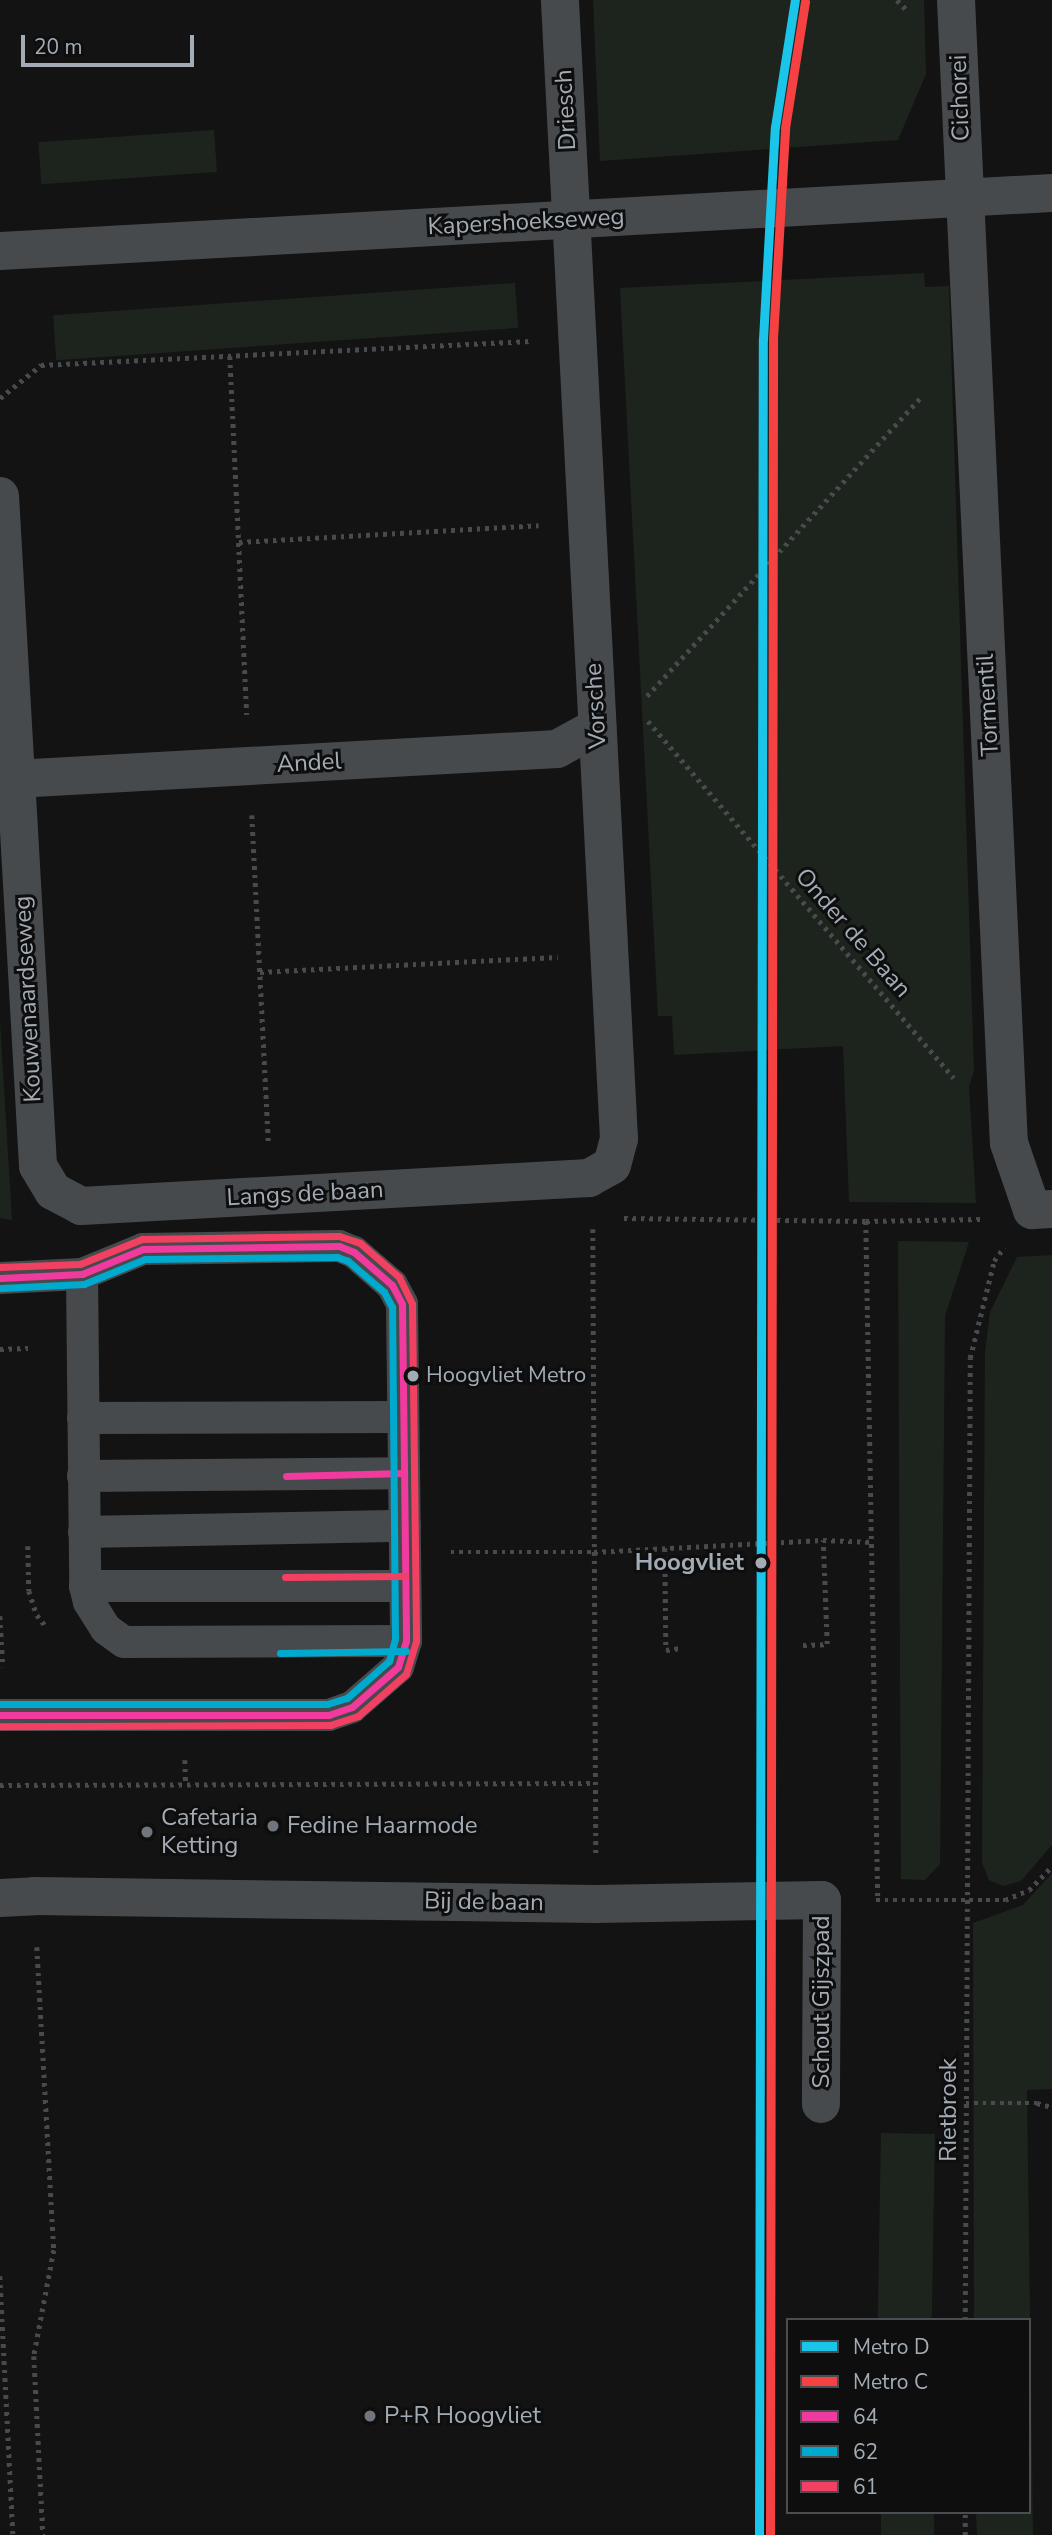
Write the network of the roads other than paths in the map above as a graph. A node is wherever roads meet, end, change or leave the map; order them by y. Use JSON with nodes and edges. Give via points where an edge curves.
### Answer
{"nodes":[{"id":1,"x":559,"y":0,"type":"edge"},
{"id":2,"x":956,"y":0,"type":"edge"},
{"id":3,"x":1052,"y":192,"type":"edge"},
{"id":4,"x":964,"y":197,"type":"junction"},
{"id":5,"x":572,"y":219,"type":"junction"},
{"id":6,"x":0,"y":251,"type":"edge"},
{"id":7,"x":0,"y":496,"type":"edge"},
{"id":8,"x":597,"y":727,"type":"junction"},
{"id":9,"x":15,"y":779,"type":"junction"},
{"id":10,"x":37,"y":1166,"type":"joint"},
{"id":11,"x":589,"y":1178,"type":"joint"},
{"id":12,"x":1042,"y":1210,"type":"edge"},
{"id":13,"x":82,"y":1274,"type":"junction"},
{"id":14,"x":0,"y":1278,"type":"edge"},
{"id":15,"x":403,"y":1417,"type":"junction"},
{"id":16,"x":83,"y":1418,"type":"junction"},
{"id":17,"x":404,"y":1473,"type":"junction"},
{"id":18,"x":83,"y":1476,"type":"junction"},
{"id":19,"x":84,"y":1532,"type":"junction"},
{"id":20,"x":404,"y":1539,"type":"junction"},
{"id":21,"x":85,"y":1586,"type":"junction"},
{"id":22,"x":405,"y":1586,"type":"junction"},
{"id":23,"x":406,"y":1641,"type":"junction"},
{"id":24,"x":0,"y":1715,"type":"edge"},
{"id":25,"x":17,"y":1897,"type":"edge"},
{"id":26,"x":822,"y":1900,"type":"joint"},
{"id":27,"x":821,"y":2104,"type":"dead end"}],
"edges":[{"from":1,"to":5,"type":"street","name":"Driesch"},
{"from":2,"to":4,"type":"street","name":"Cichorei"},
{"from":3,"to":4,"type":"street","name":"Kapershoekseweg"},
{"from":4,"to":5,"type":"street","name":"Kapershoekseweg"},
{"from":4,"to":12,"type":"street","name":"Tormentil","via":[[1009,1143]]},
{"from":5,"to":6,"type":"street","name":"Kapershoekseweg"},
{"from":5,"to":8,"type":"street","name":"Vorsche"},
{"from":7,"to":9,"type":"street","name":"Kouwenaardseweg"},
{"from":8,"to":9,"type":"street","name":"Andel","via":[[557,749]]},
{"from":8,"to":11,"type":"street","name":"Vorsche","via":[[619,1139],[612,1165]]},
{"from":9,"to":10,"type":"street","name":"Kouwenaardseweg"},
{"from":10,"to":11,"type":"street","name":"Langs de baan","via":[[52,1191],[81,1206]]},
{"from":13,"to":14,"type":"lane","name":"Langs de baan"},
{"from":13,"to":15,"type":"lane","name":"Langs de baan","via":[[142,1249],[339,1246],[354,1252],[392,1285],[402,1304]]},
{"from":13,"to":16,"type":"lane"},
{"from":15,"to":16,"type":"lane"},
{"from":15,"to":17,"type":"lane","name":"Langs de baan"},
{"from":16,"to":18,"type":"lane"},
{"from":17,"to":18,"type":"lane"},
{"from":17,"to":20,"type":"lane","name":"Langs de baan"},
{"from":18,"to":19,"type":"lane"},
{"from":19,"to":20,"type":"lane"},
{"from":19,"to":21,"type":"lane"},
{"from":20,"to":22,"type":"lane","name":"Langs de baan"},
{"from":21,"to":22,"type":"lane"},
{"from":21,"to":23,"type":"lane","via":[[106,1629],[124,1642]]},
{"from":22,"to":23,"type":"lane","name":"Langs de baan"},
{"from":23,"to":24,"type":"lane","name":"Langs de baan","via":[[398,1667],[352,1707],[328,1715]]},
{"from":25,"to":26,"type":"street","name":"Bij de baan","via":[[596,1904]]},
{"from":26,"to":27,"type":"street","name":"Schout Gijszpad"}]}
